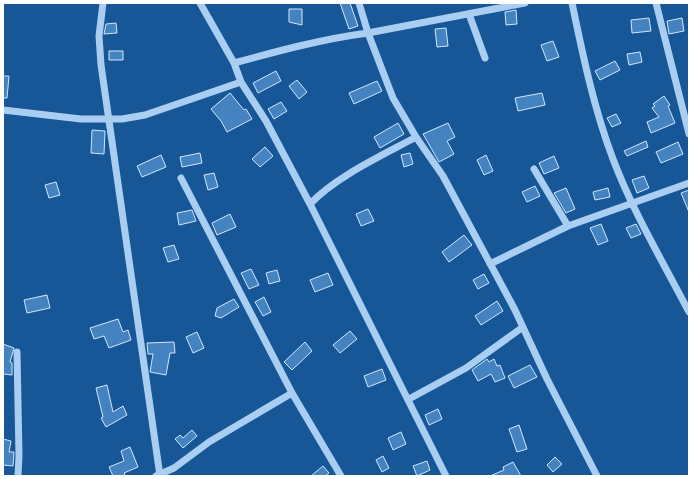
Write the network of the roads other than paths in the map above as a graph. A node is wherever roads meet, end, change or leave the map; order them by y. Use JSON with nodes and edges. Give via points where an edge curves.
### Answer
{"nodes":[{"id":1,"x":102,"y":3,"type":"edge"},
{"id":2,"x":200,"y":3,"type":"edge"},
{"id":3,"x":359,"y":3,"type":"edge"},
{"id":4,"x":525,"y":3,"type":"edge"},
{"id":5,"x":572,"y":3,"type":"edge"},
{"id":6,"x":656,"y":3,"type":"edge"},
{"id":7,"x":469,"y":14,"type":"junction"},
{"id":8,"x":368,"y":33,"type":"junction"},
{"id":9,"x":485,"y":58,"type":"dead end"},
{"id":10,"x":234,"y":63,"type":"junction"},
{"id":11,"x":241,"y":82,"type":"junction"},
{"id":12,"x":3,"y":110,"type":"edge"},
{"id":13,"x":108,"y":120,"type":"junction"},
{"id":14,"x":689,"y":132,"type":"edge"},
{"id":15,"x":416,"y":137,"type":"junction"},
{"id":16,"x":534,"y":169,"type":"dead end"},
{"id":17,"x":181,"y":178,"type":"dead end"},
{"id":18,"x":689,"y":183,"type":"edge"},
{"id":19,"x":632,"y":202,"type":"junction"},
{"id":20,"x":310,"y":204,"type":"junction"},
{"id":21,"x":568,"y":226,"type":"junction"},
{"id":22,"x":490,"y":264,"type":"junction"},
{"id":23,"x":689,"y":312,"type":"edge"},
{"id":24,"x":523,"y":327,"type":"junction"},
{"id":25,"x":17,"y":352,"type":"dead end"},
{"id":26,"x":292,"y":393,"type":"junction"},
{"id":27,"x":409,"y":399,"type":"junction"},
{"id":28,"x":151,"y":410,"type":"dead end"},
{"id":29,"x":158,"y":475,"type":"edge"},
{"id":30,"x":18,"y":476,"type":"edge"},
{"id":31,"x":341,"y":476,"type":"edge"},
{"id":32,"x":446,"y":476,"type":"edge"},
{"id":33,"x":597,"y":476,"type":"edge"}],
"edges":[{"from":1,"to":13,"type":"street","via":[[99,36]]},
{"from":2,"to":10,"type":"street"},
{"from":3,"to":8,"type":"street"},
{"from":4,"to":7,"type":"street"},
{"from":5,"to":19,"type":"street","via":[[585,69],[597,111],[613,159]]},
{"from":6,"to":14,"type":"street"},
{"from":7,"to":8,"type":"street"},
{"from":7,"to":9,"type":"street"},
{"from":8,"to":10,"type":"street","via":[[291,47]]},
{"from":8,"to":15,"type":"street","via":[[393,98]]},
{"from":10,"to":11,"type":"street"},
{"from":11,"to":13,"type":"street","via":[[145,115]]},
{"from":11,"to":20,"type":"street","via":[[266,121]]},
{"from":12,"to":13,"type":"street","via":[[42,116]]},
{"from":13,"to":28,"type":"street","via":[[160,476]]},
{"from":15,"to":20,"type":"street","via":[[354,172],[318,195]]},
{"from":15,"to":22,"type":"street","via":[[443,176]]},
{"from":16,"to":21,"type":"street"},
{"from":17,"to":26,"type":"street"},
{"from":18,"to":19,"type":"street"},
{"from":19,"to":21,"type":"street"},
{"from":19,"to":23,"type":"street"},
{"from":20,"to":27,"type":"street"},
{"from":21,"to":22,"type":"street"},
{"from":22,"to":24,"type":"street"},
{"from":24,"to":27,"type":"street","via":[[466,368]]},
{"from":24,"to":33,"type":"street"},
{"from":25,"to":30,"type":"street"},
{"from":26,"to":29,"type":"street","via":[[209,442],[174,468]]},
{"from":26,"to":31,"type":"street"},
{"from":27,"to":32,"type":"street"}]}
